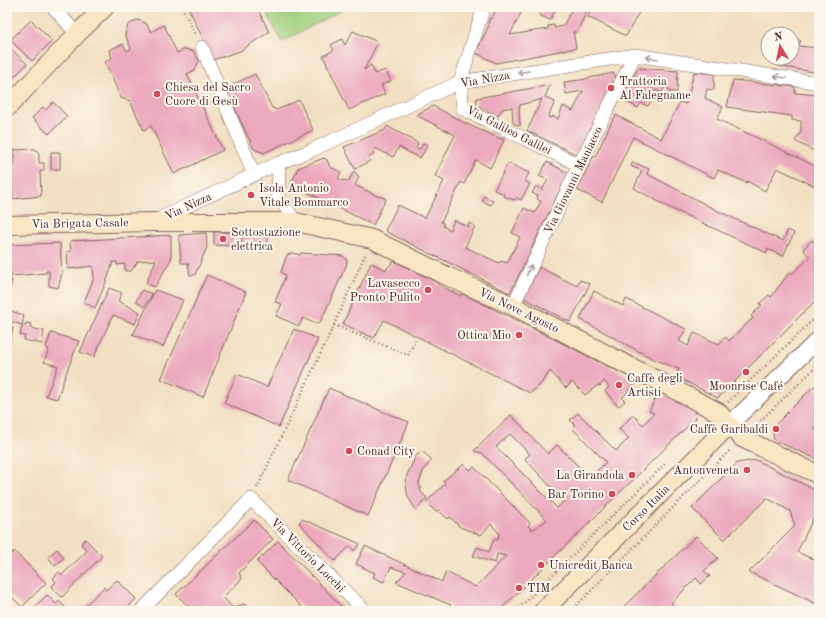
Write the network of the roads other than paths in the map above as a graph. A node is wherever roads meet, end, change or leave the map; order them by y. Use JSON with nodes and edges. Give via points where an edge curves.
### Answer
{"nodes":[{"id":1,"x":53,"y":7,"type":"edge"},
{"id":2,"x":105,"y":7,"type":"edge"},
{"id":3,"x":484,"y":7,"type":"edge"},
{"id":4,"x":77,"y":34,"type":"junction"},
{"id":5,"x":202,"y":47,"type":"road end"},
{"id":6,"x":635,"y":55,"type":"junction"},
{"id":7,"x":460,"y":82,"type":"junction"},
{"id":8,"x":819,"y":83,"type":"edge"},
{"id":9,"x":7,"y":108,"type":"edge"},
{"id":10,"x":279,"y":163,"type":"junction"},
{"id":11,"x":579,"y":165,"type":"junction"},
{"id":12,"x":254,"y":175,"type":"junction"},
{"id":13,"x":154,"y":222,"type":"junction"},
{"id":14,"x":296,"y":222,"type":"junction"},
{"id":15,"x":7,"y":225,"type":"edge"},
{"id":16,"x":513,"y":306,"type":"junction"},
{"id":17,"x":819,"y":339,"type":"edge"},
{"id":18,"x":729,"y":425,"type":"junction"},
{"id":19,"x":819,"y":475,"type":"edge"},
{"id":20,"x":141,"y":611,"type":"edge"},
{"id":21,"x":365,"y":611,"type":"edge"},
{"id":22,"x":543,"y":611,"type":"edge"}],
"edges":[{"from":1,"to":4,"type":"street"},
{"from":2,"to":4,"type":"main road"},
{"from":3,"to":7,"type":"street"},
{"from":4,"to":9,"type":"main road"},
{"from":5,"to":12,"type":"street"},
{"from":6,"to":7,"type":"street","name":"Via Nizza","one_way":true},
{"from":8,"to":6,"type":"street","name":"Via Nizza","one_way":true},
{"from":6,"to":11,"type":"street","name":"Via Giovanni Maniacco"},
{"from":7,"to":10,"type":"street","name":"Via Nizza"},
{"from":7,"to":11,"type":"street","name":"Via Galileo Galilei","via":[[463,109]]},
{"from":10,"to":12,"type":"street","name":"Via Nizza"},
{"from":10,"to":14,"type":"street","via":[[278,197]]},
{"from":16,"to":11,"type":"street","name":"Via Giovanni Maniacco","one_way":true},
{"from":12,"to":13,"type":"street","name":"Via Nizza"},
{"from":13,"to":14,"type":"main road","name":"Via Nove Agosto"},
{"from":13,"to":15,"type":"main road","name":"Via Brigata Casale"},
{"from":14,"to":16,"type":"main road","name":"Via Nove Agosto","via":[[372,239]]},
{"from":16,"to":18,"type":"main road","name":"Via Nove Agosto","via":[[718,412]]},
{"from":17,"to":18,"type":"street","name":"Corso Italia"},
{"from":18,"to":19,"type":"main road","name":"Via Nove Agosto","via":[[742,438]]},
{"from":18,"to":22,"type":"main road","name":"Corso Italia"},
{"from":20,"to":21,"type":"street","name":"Via Vittorio Locchi","via":[[251,499]]}]}
